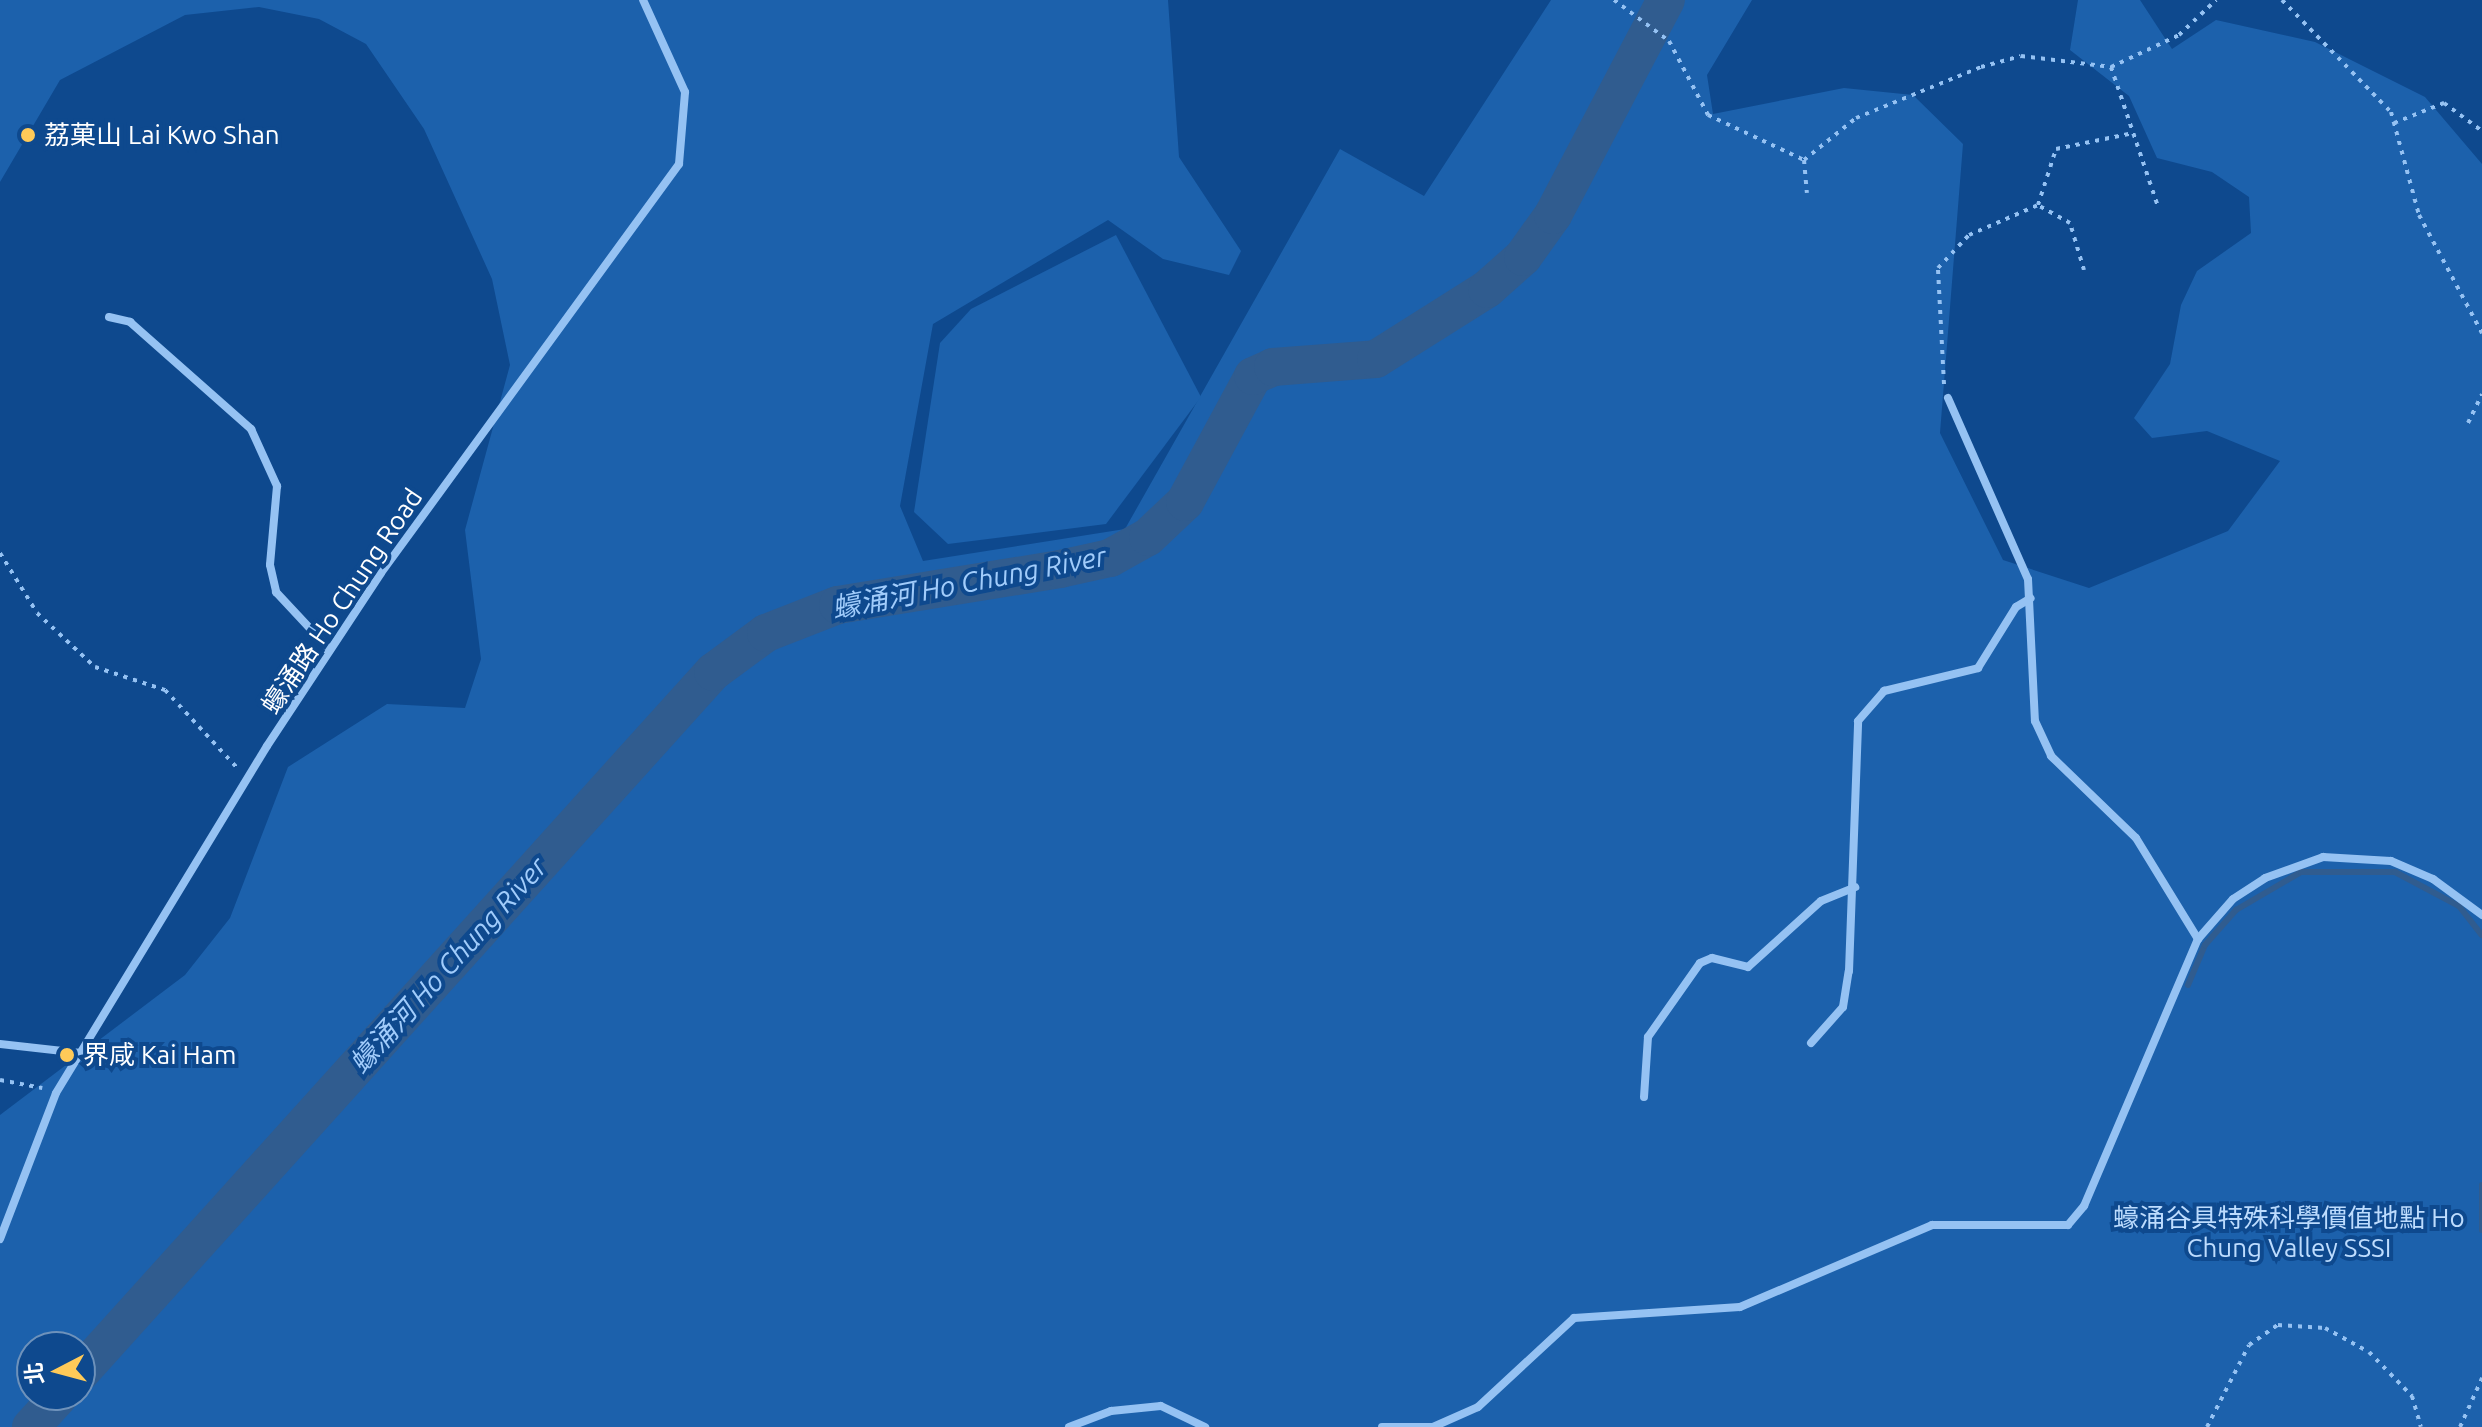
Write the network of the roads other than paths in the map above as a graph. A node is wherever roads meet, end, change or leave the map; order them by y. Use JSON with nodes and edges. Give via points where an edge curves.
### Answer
{"nodes":[{"id":1,"x":643,"y":0,"type":"edge"},
{"id":2,"x":109,"y":317,"type":"dead end"},
{"id":3,"x":1948,"y":398,"type":"road end"},
{"id":4,"x":2031,"y":598,"type":"junction"},
{"id":5,"x":330,"y":650,"type":"junction"},
{"id":6,"x":1855,"y":887,"type":"junction"},
{"id":7,"x":2482,"y":915,"type":"edge"},
{"id":8,"x":2198,"y":939,"type":"junction"},
{"id":9,"x":1811,"y":1043,"type":"dead end"},
{"id":10,"x":0,"y":1044,"type":"edge"},
{"id":11,"x":80,"y":1053,"type":"junction"},
{"id":12,"x":1644,"y":1097,"type":"dead end"},
{"id":13,"x":0,"y":1239,"type":"edge"},
{"id":14,"x":1069,"y":1427,"type":"edge"},
{"id":15,"x":1205,"y":1427,"type":"edge"},
{"id":16,"x":1382,"y":1427,"type":"edge"}],
"edges":[{"from":1,"to":5,"type":"street","name":"蠔涌路 Ho Chung Road","via":[[685,92],[679,164]]},
{"from":2,"to":5,"type":"street","via":[[130,322],[251,429],[277,486],[270,565],[276,592]]},
{"from":3,"to":4,"type":"street"},
{"from":4,"to":6,"type":"street","via":[[2016,607],[1978,668],[1884,691],[1858,721]]},
{"from":4,"to":8,"type":"street","via":[[2031,691],[2051,756],[2136,838]]},
{"from":5,"to":11,"type":"street","name":"蠔涌路 Ho Chung Road"},
{"from":6,"to":9,"type":"street","via":[[1843,1007]]},
{"from":6,"to":12,"type":"street","via":[[1821,901],[1748,967],[1712,958],[1700,963],[1648,1037]]},
{"from":7,"to":8,"type":"street","via":[[2433,879],[2391,861],[2323,857],[2254,885]]},
{"from":8,"to":16,"type":"street","via":[[2084,1206],[2068,1225],[1932,1225],[1740,1307],[1574,1318],[1478,1407],[1433,1427]]},
{"from":10,"to":11,"type":"street"},
{"from":11,"to":13,"type":"street","name":"蠔涌路 Ho Chung Road","via":[[56,1093]]},
{"from":14,"to":15,"type":"street","via":[[1111,1411],[1161,1406]]}]}
